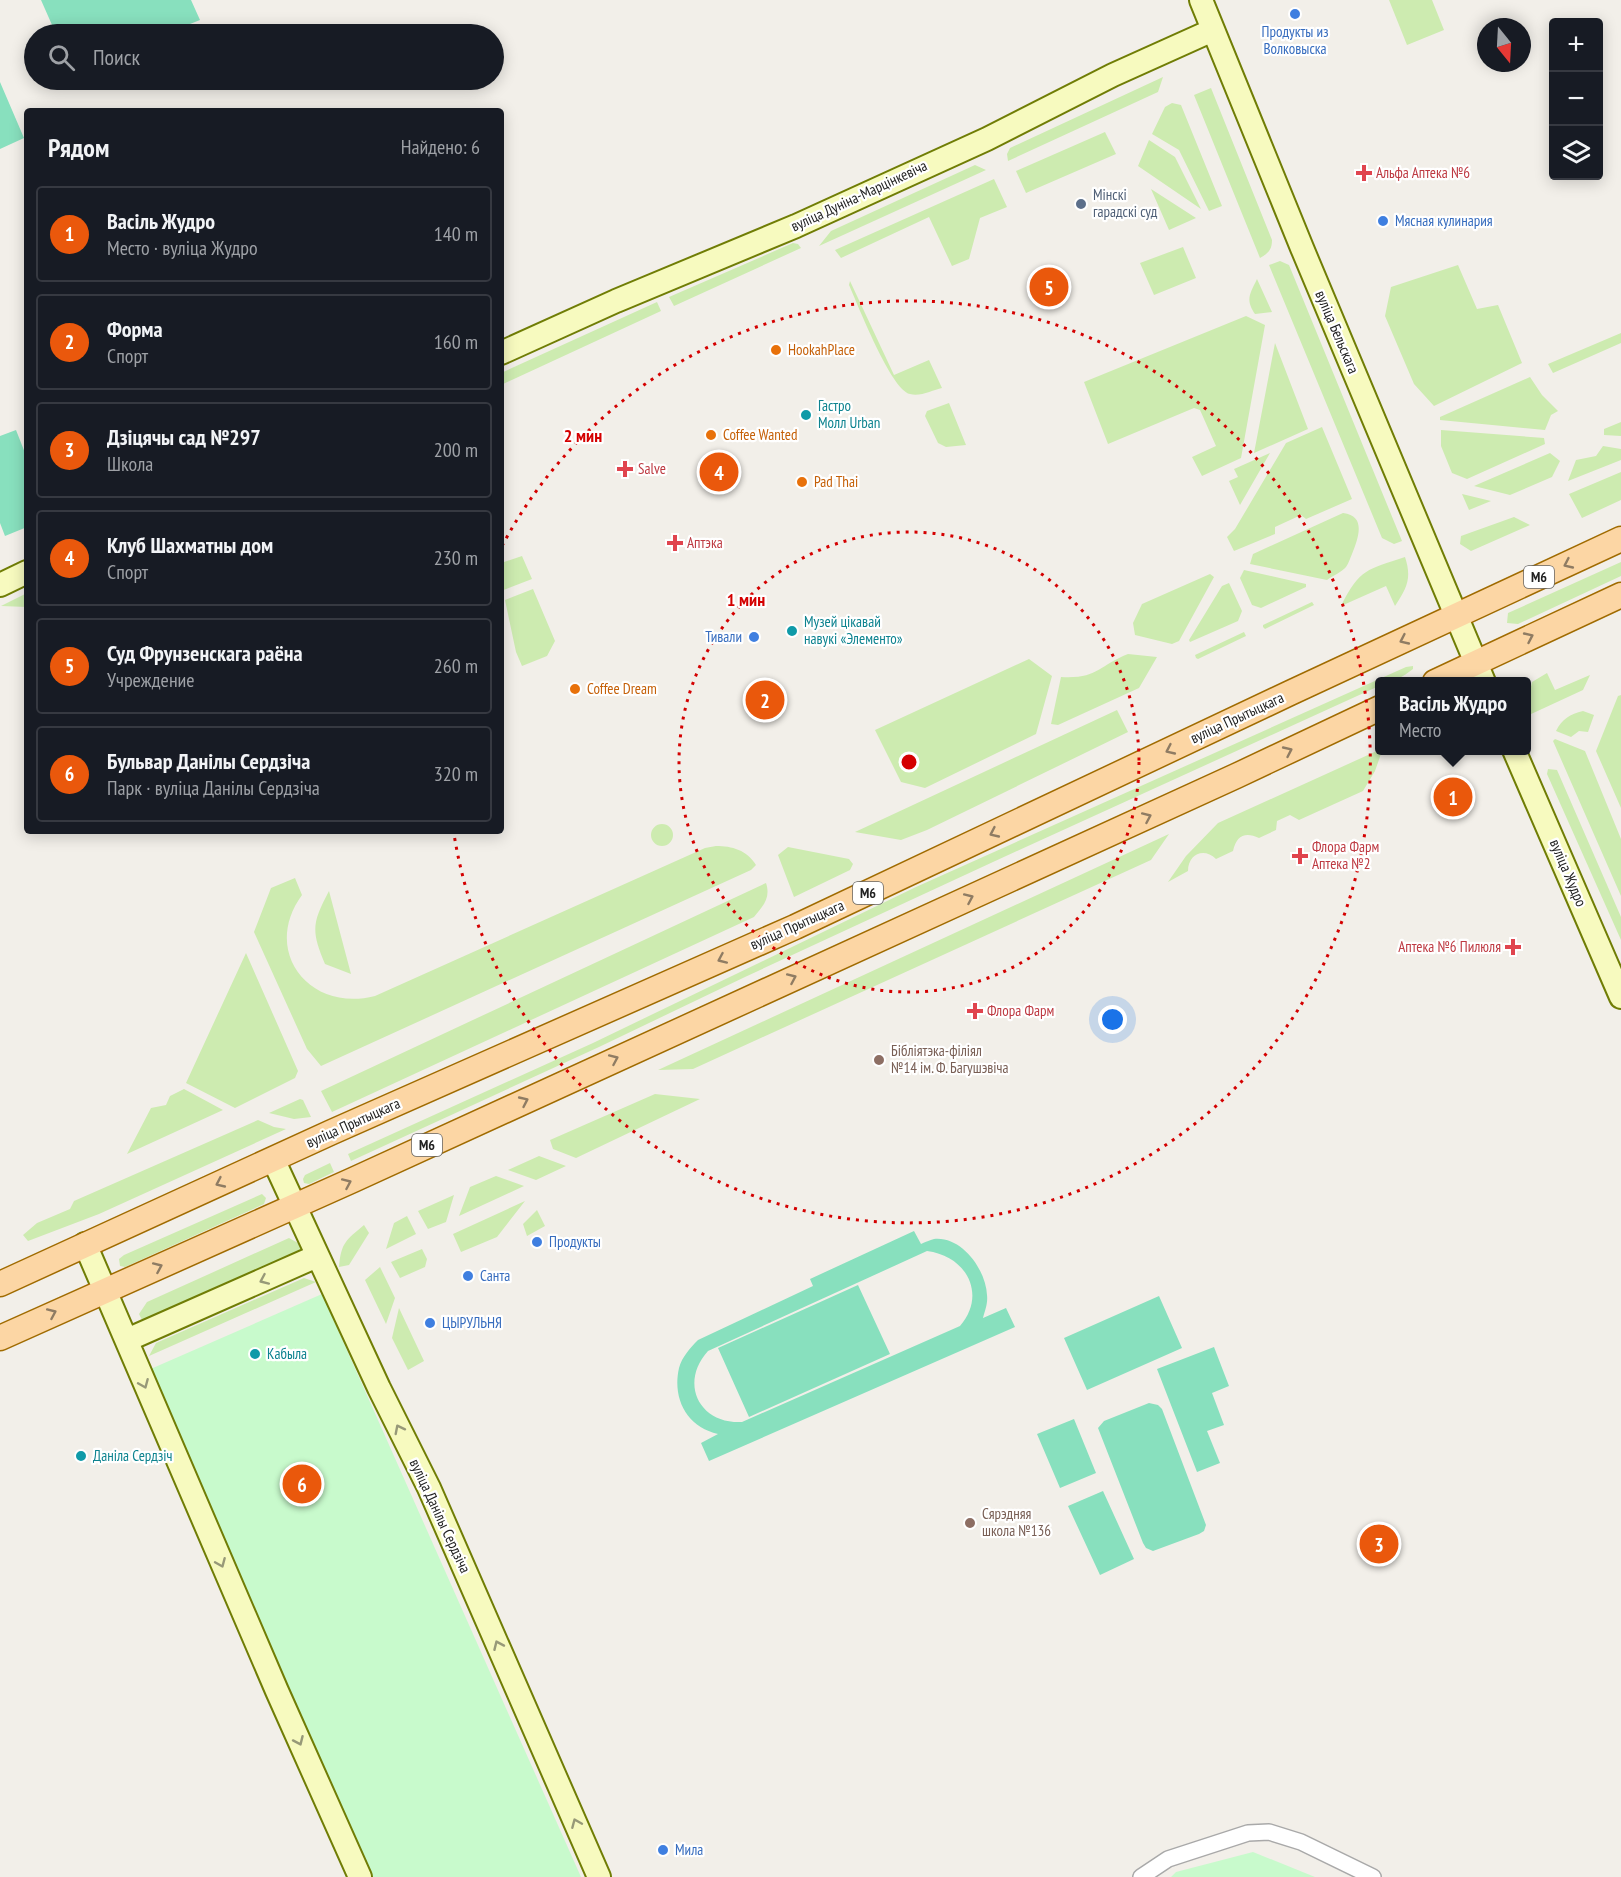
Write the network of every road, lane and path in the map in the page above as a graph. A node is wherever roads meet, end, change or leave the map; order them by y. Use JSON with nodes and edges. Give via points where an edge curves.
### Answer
{"nodes":[{"id":1,"x":1201,"y":0,"type":"edge"},
{"id":2,"x":1213,"y":30,"type":"junction"},
{"id":3,"x":504,"y":352,"type":"edge"},
{"id":4,"x":1621,"y":539,"type":"edge"},
{"id":5,"x":24,"y":573,"type":"edge"},
{"id":6,"x":0,"y":585,"type":"edge"},
{"id":7,"x":1621,"y":595,"type":"edge"},
{"id":8,"x":1457,"y":615,"type":"junction"},
{"id":9,"x":1480,"y":672,"type":"edge"},
{"id":10,"x":1455,"y":677,"type":"edge"},
{"id":11,"x":1375,"y":710,"type":"edge"},
{"id":12,"x":1516,"y":755,"type":"edge"},
{"id":13,"x":1621,"y":997,"type":"edge"},
{"id":14,"x":273,"y":1159,"type":"junction"},
{"id":15,"x":293,"y":1206,"type":"junction"},
{"id":16,"x":85,"y":1244,"type":"junction"},
{"id":17,"x":317,"y":1256,"type":"junction"},
{"id":18,"x":0,"y":1284,"type":"edge"},
{"id":19,"x":105,"y":1291,"type":"junction"},
{"id":20,"x":0,"y":1338,"type":"edge"},
{"id":21,"x":127,"y":1340,"type":"junction"},
{"id":22,"x":360,"y":1877,"type":"edge"},
{"id":23,"x":599,"y":1877,"type":"edge"},
{"id":24,"x":1141,"y":1877,"type":"edge"},
{"id":25,"x":1373,"y":1877,"type":"edge"}],
"edges":[{"from":1,"to":2,"type":"street","name":"вуліца Бельскага"},
{"from":2,"to":3,"type":"street","name":"вуліца Дуніна-Марцінкевіча","via":[[796,226]]},
{"from":2,"to":8,"type":"street","name":"вуліца Бельскага"},
{"from":4,"to":8,"type":"main road","name":"вуліца Прытыцкага","number":"М6","one_way":true},
{"from":5,"to":6,"type":"street"},
{"from":9,"to":7,"type":"main road","one_way":true},
{"from":8,"to":9,"type":"street","name":"вуліца Бельскага"},
{"from":8,"to":14,"type":"main road","name":"вуліца Прытыцкага","number":"М6","one_way":true,"via":[[806,922]]},
{"from":9,"to":10,"type":"main road"},
{"from":15,"to":11,"type":"main road","number":"М6","one_way":true},
{"from":12,"to":13,"type":"street","name":"вуліца Жудро"},
{"from":14,"to":15,"type":"street","name":"вуліца Данілы Сердзіча"},
{"from":14,"to":16,"type":"main road","name":"вуліца Прытыцкага","number":"М6","one_way":true},
{"from":15,"to":17,"type":"street","name":"вуліца Данілы Сердзіча"},
{"from":19,"to":15,"type":"main road","number":"М6","one_way":true},
{"from":16,"to":18,"type":"main road","name":"вуліца Прытыцкага","number":"М6"},
{"from":16,"to":19,"type":"street"},
{"from":17,"to":21,"type":"street","one_way":true},
{"from":23,"to":17,"type":"street","name":"вуліца Данілы Сердзіча","one_way":true,"via":[[429,1488]]},
{"from":20,"to":19,"type":"main road","number":"М6","one_way":true},
{"from":19,"to":21,"type":"street"},
{"from":21,"to":22,"type":"street","one_way":true},
{"from":24,"to":25,"type":"street","via":[[1168,1859],[1248,1833],[1269,1832],[1301,1842]]}]}
